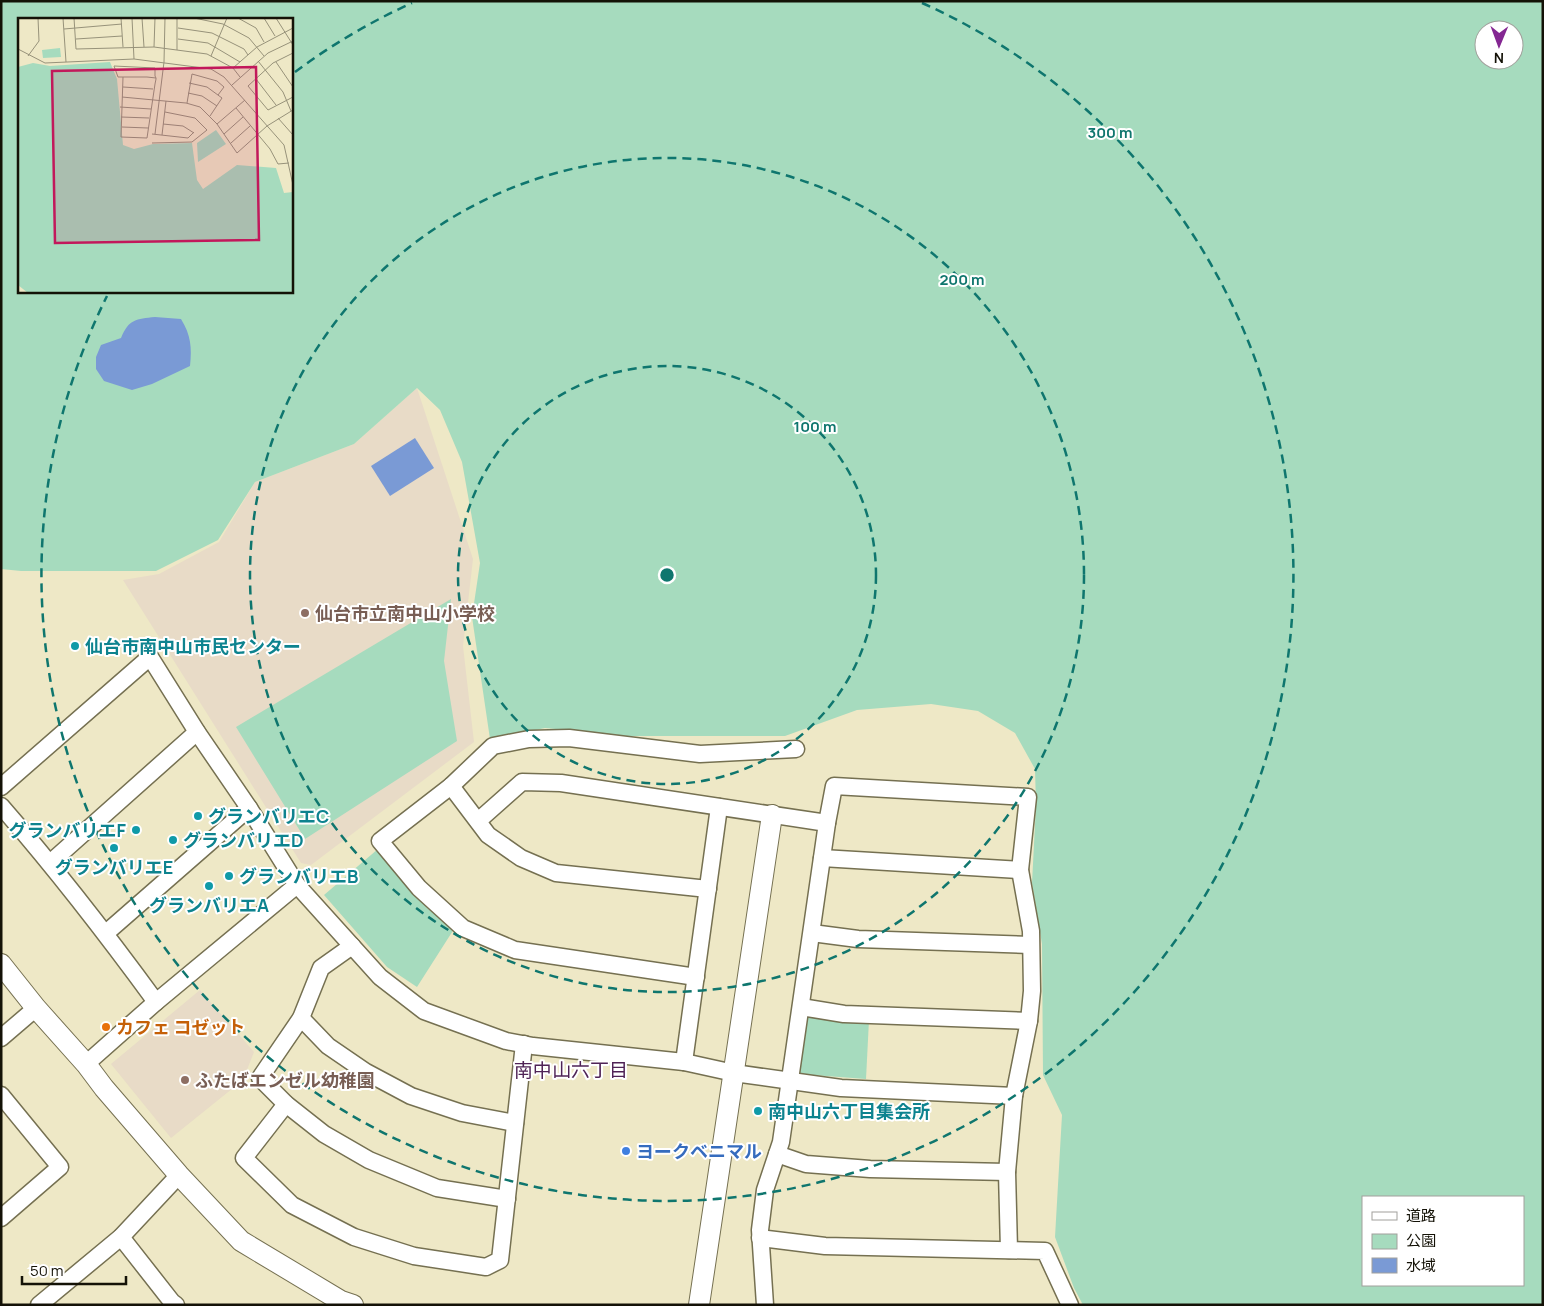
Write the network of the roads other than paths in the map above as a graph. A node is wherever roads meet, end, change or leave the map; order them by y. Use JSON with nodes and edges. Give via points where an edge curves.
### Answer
{"nodes":[{"id":1,"x":197,"y":732,"type":"junction"},
{"id":2,"x":796,"y":749,"type":"dead end"},
{"id":3,"x":451,"y":786,"type":"junction"},
{"id":4,"x":1,"y":787,"type":"edge"},
{"id":5,"x":1,"y":806,"type":"edge"},
{"id":6,"x":719,"y":807,"type":"junction"},
{"id":7,"x":249,"y":808,"type":"junction"},
{"id":8,"x":772,"y":815,"type":"junction"},
{"id":9,"x":478,"y":821,"type":"junction"},
{"id":10,"x":827,"y":823,"type":"junction"},
{"id":11,"x":822,"y":858,"type":"junction"},
{"id":12,"x":50,"y":863,"type":"junction"},
{"id":13,"x":1020,"y":870,"type":"junction"},
{"id":14,"x":297,"y":885,"type":"junction"},
{"id":15,"x":708,"y":889,"type":"junction"},
{"id":16,"x":106,"y":933,"type":"junction"},
{"id":17,"x":812,"y":933,"type":"junction"},
{"id":18,"x":1030,"y":945,"type":"junction"},
{"id":19,"x":352,"y":946,"type":"junction"},
{"id":20,"x":1,"y":964,"type":"edge"},
{"id":21,"x":696,"y":977,"type":"junction"},
{"id":22,"x":156,"y":1002,"type":"junction"},
{"id":23,"x":801,"y":1007,"type":"junction"},
{"id":24,"x":36,"y":1008,"type":"junction"},
{"id":25,"x":301,"y":1018,"type":"junction"},
{"id":26,"x":1030,"y":1021,"type":"junction"},
{"id":27,"x":1,"y":1038,"type":"edge"},
{"id":28,"x":524,"y":1044,"type":"junction"},
{"id":29,"x":684,"y":1062,"type":"junction"},
{"id":30,"x":86,"y":1064,"type":"junction"},
{"id":31,"x":734,"y":1073,"type":"junction"},
{"id":32,"x":790,"y":1081,"type":"junction"},
{"id":33,"x":1,"y":1095,"type":"edge"},
{"id":34,"x":1014,"y":1096,"type":"junction"},
{"id":35,"x":286,"y":1104,"type":"junction"},
{"id":36,"x":515,"y":1124,"type":"junction"},
{"id":37,"x":777,"y":1154,"type":"junction"},
{"id":38,"x":1008,"y":1172,"type":"junction"},
{"id":39,"x":179,"y":1175,"type":"junction"},
{"id":40,"x":507,"y":1199,"type":"junction"},
{"id":41,"x":1,"y":1218,"type":"edge"},
{"id":42,"x":121,"y":1237,"type":"junction"},
{"id":43,"x":760,"y":1238,"type":"junction"},
{"id":44,"x":1008,"y":1250,"type":"junction"},
{"id":45,"x":173,"y":1304,"type":"edge"},
{"id":46,"x":39,"y":1305,"type":"edge"},
{"id":47,"x":353,"y":1305,"type":"edge"},
{"id":48,"x":699,"y":1305,"type":"edge"},
{"id":49,"x":765,"y":1305,"type":"edge"},
{"id":50,"x":1070,"y":1305,"type":"edge"}],
"edges":[{"from":1,"to":4,"type":"street","via":[[150,657]]},
{"from":1,"to":7,"type":"street"},
{"from":1,"to":12,"type":"street"},
{"from":2,"to":3,"type":"street","via":[[700,754],[569,738],[529,739],[493,746]]},
{"from":3,"to":9,"type":"street"},
{"from":3,"to":21,"type":"street","via":[[380,841],[418,888],[463,928],[515,950]]},
{"from":5,"to":12,"type":"street"},
{"from":6,"to":8,"type":"street"},
{"from":6,"to":9,"type":"street","via":[[561,783],[522,782]]},
{"from":6,"to":15,"type":"street"},
{"from":7,"to":14,"type":"street"},
{"from":7,"to":16,"type":"street"},
{"from":8,"to":10,"type":"street"},
{"from":8,"to":31,"type":"street"},
{"from":9,"to":15,"type":"street","via":[[488,834],[521,858],[556,872]]},
{"from":10,"to":11,"type":"street"},
{"from":10,"to":13,"type":"street","via":[[834,786],[1028,797]]},
{"from":11,"to":13,"type":"street"},
{"from":11,"to":17,"type":"street"},
{"from":12,"to":16,"type":"street"},
{"from":13,"to":18,"type":"street","via":[[1031,931]]},
{"from":14,"to":19,"type":"street"},
{"from":14,"to":22,"type":"street"},
{"from":15,"to":21,"type":"street"},
{"from":16,"to":22,"type":"street"},
{"from":17,"to":18,"type":"street","via":[[858,939]]},
{"from":17,"to":23,"type":"street"},
{"from":18,"to":26,"type":"street"},
{"from":19,"to":25,"type":"street","via":[[321,968]]},
{"from":19,"to":28,"type":"street","via":[[380,977],[424,1011],[506,1041]]},
{"from":20,"to":24,"type":"street"},
{"from":21,"to":29,"type":"street"},
{"from":22,"to":30,"type":"street"},
{"from":23,"to":26,"type":"street","via":[[844,1014]]},
{"from":23,"to":32,"type":"street"},
{"from":24,"to":27,"type":"street"},
{"from":24,"to":30,"type":"street"},
{"from":25,"to":35,"type":"street","via":[[260,1078]]},
{"from":25,"to":36,"type":"street","via":[[328,1046],[366,1072],[411,1096],[462,1113]]},
{"from":26,"to":34,"type":"street"},
{"from":28,"to":29,"type":"street"},
{"from":28,"to":36,"type":"street"},
{"from":29,"to":31,"type":"street"},
{"from":30,"to":39,"type":"street"},
{"from":31,"to":32,"type":"street"},
{"from":31,"to":48,"type":"street"},
{"from":32,"to":34,"type":"street","via":[[841,1088]]},
{"from":32,"to":37,"type":"street"},
{"from":33,"to":41,"type":"street","via":[[60,1167]]},
{"from":34,"to":38,"type":"street"},
{"from":35,"to":40,"type":"street","via":[[324,1134],[369,1160],[437,1188]]},
{"from":35,"to":40,"type":"street","via":[[244,1158],[292,1205],[354,1237],[414,1256],[486,1267],[500,1260]]},
{"from":36,"to":40,"type":"street"},
{"from":37,"to":38,"type":"street","via":[[806,1164],[870,1169]]},
{"from":37,"to":43,"type":"street","via":[[764,1190]]},
{"from":38,"to":44,"type":"street"},
{"from":39,"to":42,"type":"street"},
{"from":39,"to":47,"type":"street","via":[[241,1241]]},
{"from":42,"to":45,"type":"street"},
{"from":42,"to":46,"type":"street"},
{"from":43,"to":44,"type":"street","via":[[825,1246]]},
{"from":43,"to":49,"type":"street"},
{"from":44,"to":50,"type":"street","via":[[1045,1251]]}]}
